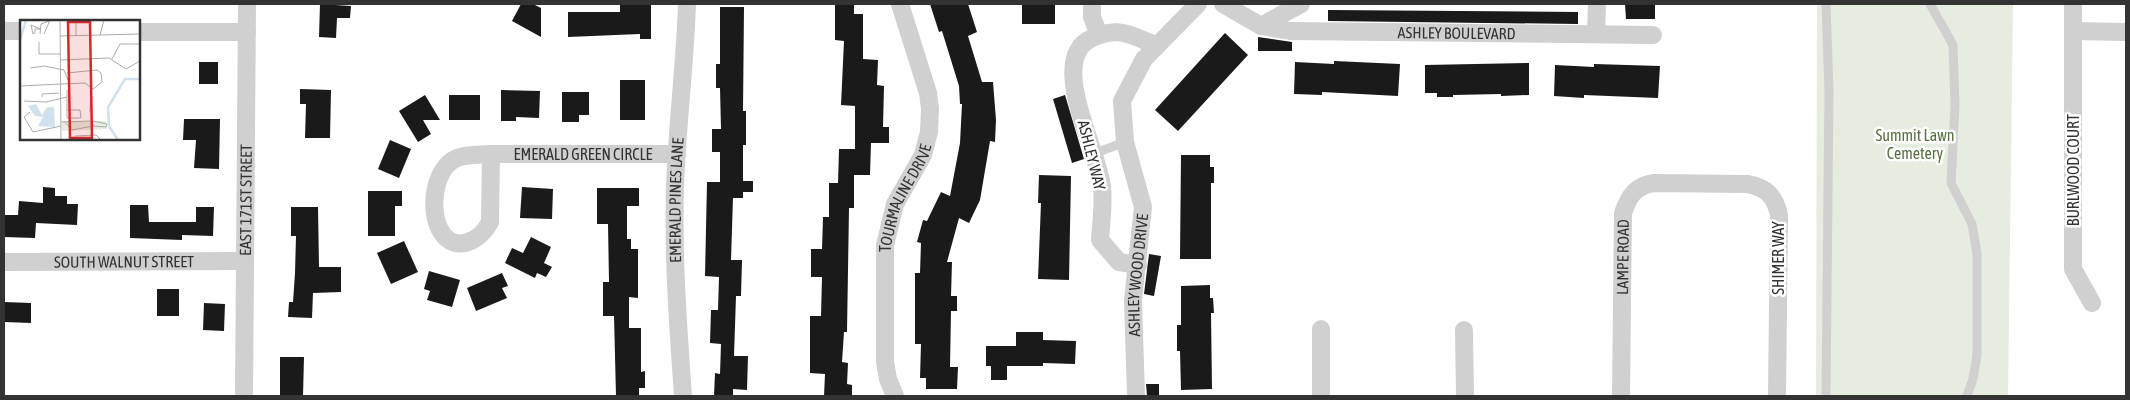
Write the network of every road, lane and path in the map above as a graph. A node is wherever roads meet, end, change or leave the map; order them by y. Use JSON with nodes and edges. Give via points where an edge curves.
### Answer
{"nodes":[{"id":1,"x":247,"y":4,"type":"edge"},
{"id":2,"x":687,"y":4,"type":"edge"},
{"id":3,"x":900,"y":4,"type":"edge"},
{"id":4,"x":1092,"y":4,"type":"edge"},
{"id":5,"x":1198,"y":4,"type":"edge"},
{"id":6,"x":1223,"y":4,"type":"edge"},
{"id":7,"x":1301,"y":4,"type":"edge"},
{"id":8,"x":1597,"y":4,"type":"edge"},
{"id":9,"x":1826,"y":4,"type":"edge"},
{"id":10,"x":1930,"y":4,"type":"edge"},
{"id":11,"x":2073,"y":4,"type":"edge"},
{"id":12,"x":1261,"y":26,"type":"junction"},
{"id":13,"x":4,"y":31,"type":"edge"},
{"id":14,"x":20,"y":31,"type":"edge"},
{"id":15,"x":2073,"y":31,"type":"junction"},
{"id":16,"x":140,"y":32,"type":"edge"},
{"id":17,"x":247,"y":32,"type":"junction"},
{"id":18,"x":2126,"y":32,"type":"edge"},
{"id":19,"x":1596,"y":34,"type":"junction"},
{"id":20,"x":1100,"y":35,"type":"junction"},
{"id":21,"x":1652,"y":35,"type":"dead end"},
{"id":22,"x":1157,"y":46,"type":"junction"},
{"id":23,"x":1125,"y":142,"type":"junction"},
{"id":24,"x":491,"y":154,"type":"junction"},
{"id":25,"x":677,"y":154,"type":"junction"},
{"id":26,"x":1093,"y":154,"type":"junction"},
{"id":27,"x":1700,"y":183,"type":"joint"},
{"id":28,"x":245,"y":261,"type":"junction"},
{"id":29,"x":4,"y":262,"type":"edge"},
{"id":30,"x":1138,"y":265,"type":"junction"},
{"id":31,"x":2092,"y":303,"type":"dead end"},
{"id":32,"x":1321,"y":328,"type":"dead end"},
{"id":33,"x":1464,"y":330,"type":"dead end"},
{"id":34,"x":244,"y":396,"type":"edge"},
{"id":35,"x":683,"y":396,"type":"edge"},
{"id":36,"x":895,"y":396,"type":"edge"},
{"id":37,"x":1136,"y":396,"type":"edge"},
{"id":38,"x":1321,"y":396,"type":"edge"},
{"id":39,"x":1465,"y":396,"type":"edge"},
{"id":40,"x":1621,"y":396,"type":"edge"},
{"id":41,"x":1777,"y":396,"type":"edge"},
{"id":42,"x":1826,"y":396,"type":"edge"},
{"id":43,"x":1966,"y":396,"type":"edge"}],
"edges":[{"from":1,"to":17,"type":"street","name":"EAST 171ST STREET"},
{"from":2,"to":25,"type":"street","name":"EMERALD PINES LANE"},
{"from":3,"to":36,"type":"street","name":"TOURMALINE DRIVE","via":[[926,84],[930,109],[923,155],[895,204],[885,245],[885,362]]},
{"from":4,"to":20,"type":"street","via":[[1092,17]]},
{"from":5,"to":22,"type":"street","name":"ASHLEY WOOD DRIVE"},
{"from":6,"to":12,"type":"street","name":"ASHLEY BOULEVARD"},
{"from":7,"to":12,"type":"street"},
{"from":8,"to":19,"type":"street"},
{"from":9,"to":42,"type":"lane","via":[[1829,91]]},
{"from":10,"to":43,"type":"lane","via":[[1953,45],[1952,183],[1972,224],[1976,254],[1978,355]]},
{"from":11,"to":15,"type":"street","name":"BURLWOOD COURT"},
{"from":12,"to":19,"type":"street","name":"ASHLEY BOULEVARD","via":[[1290,31]]},
{"from":13,"to":14,"type":"street"},
{"from":15,"to":18,"type":"street"},
{"from":15,"to":31,"type":"street","name":"BURLWOOD COURT","via":[[2073,269]]},
{"from":16,"to":17,"type":"street"},
{"from":17,"to":28,"type":"street","name":"EAST 171ST STREET"},
{"from":19,"to":21,"type":"street","name":"ASHLEY BOULEVARD"},
{"from":20,"to":22,"type":"street","name":"ASHLEY WAY","via":[[1112,31],[1126,32]]},
{"from":20,"to":26,"type":"street","name":"ASHLEY WAY","via":[[1080,47],[1072,63],[1074,89]]},
{"from":22,"to":23,"type":"street","name":"ASHLEY WOOD DRIVE","via":[[1144,58],[1122,101]]},
{"from":23,"to":26,"type":"lane"},
{"from":23,"to":30,"type":"street","name":"ASHLEY WOOD DRIVE","via":[[1143,207]]},
{"from":24,"to":24,"type":"street","name":"EMERALD GREEN CIRCLE","via":[[455,159],[439,175],[435,196],[436,218],[442,234],[449,240],[471,242],[486,230],[490,222]]},
{"from":24,"to":25,"type":"street","name":"EMERALD GREEN CIRCLE"},
{"from":25,"to":35,"type":"street","name":"EMERALD PINES LANE","via":[[675,286]]},
{"from":26,"to":30,"type":"street","name":"ASHLEY WAY","via":[[1102,186],[1100,240],[1119,262]]},
{"from":27,"to":40,"type":"street","name":"LAMPE ROAD","via":[[1643,185],[1633,191],[1627,201],[1623,213]]},
{"from":27,"to":41,"type":"street","name":"SHIMER WAY","via":[[1758,186],[1766,190],[1776,205]]},
{"from":28,"to":29,"type":"street","name":"SOUTH WALNUT STREET"},
{"from":28,"to":34,"type":"street","name":"EAST 171ST STREET"},
{"from":30,"to":37,"type":"street","name":"ASHLEY WOOD DRIVE","via":[[1133,300]]},
{"from":32,"to":38,"type":"street"},
{"from":33,"to":39,"type":"street"}]}
